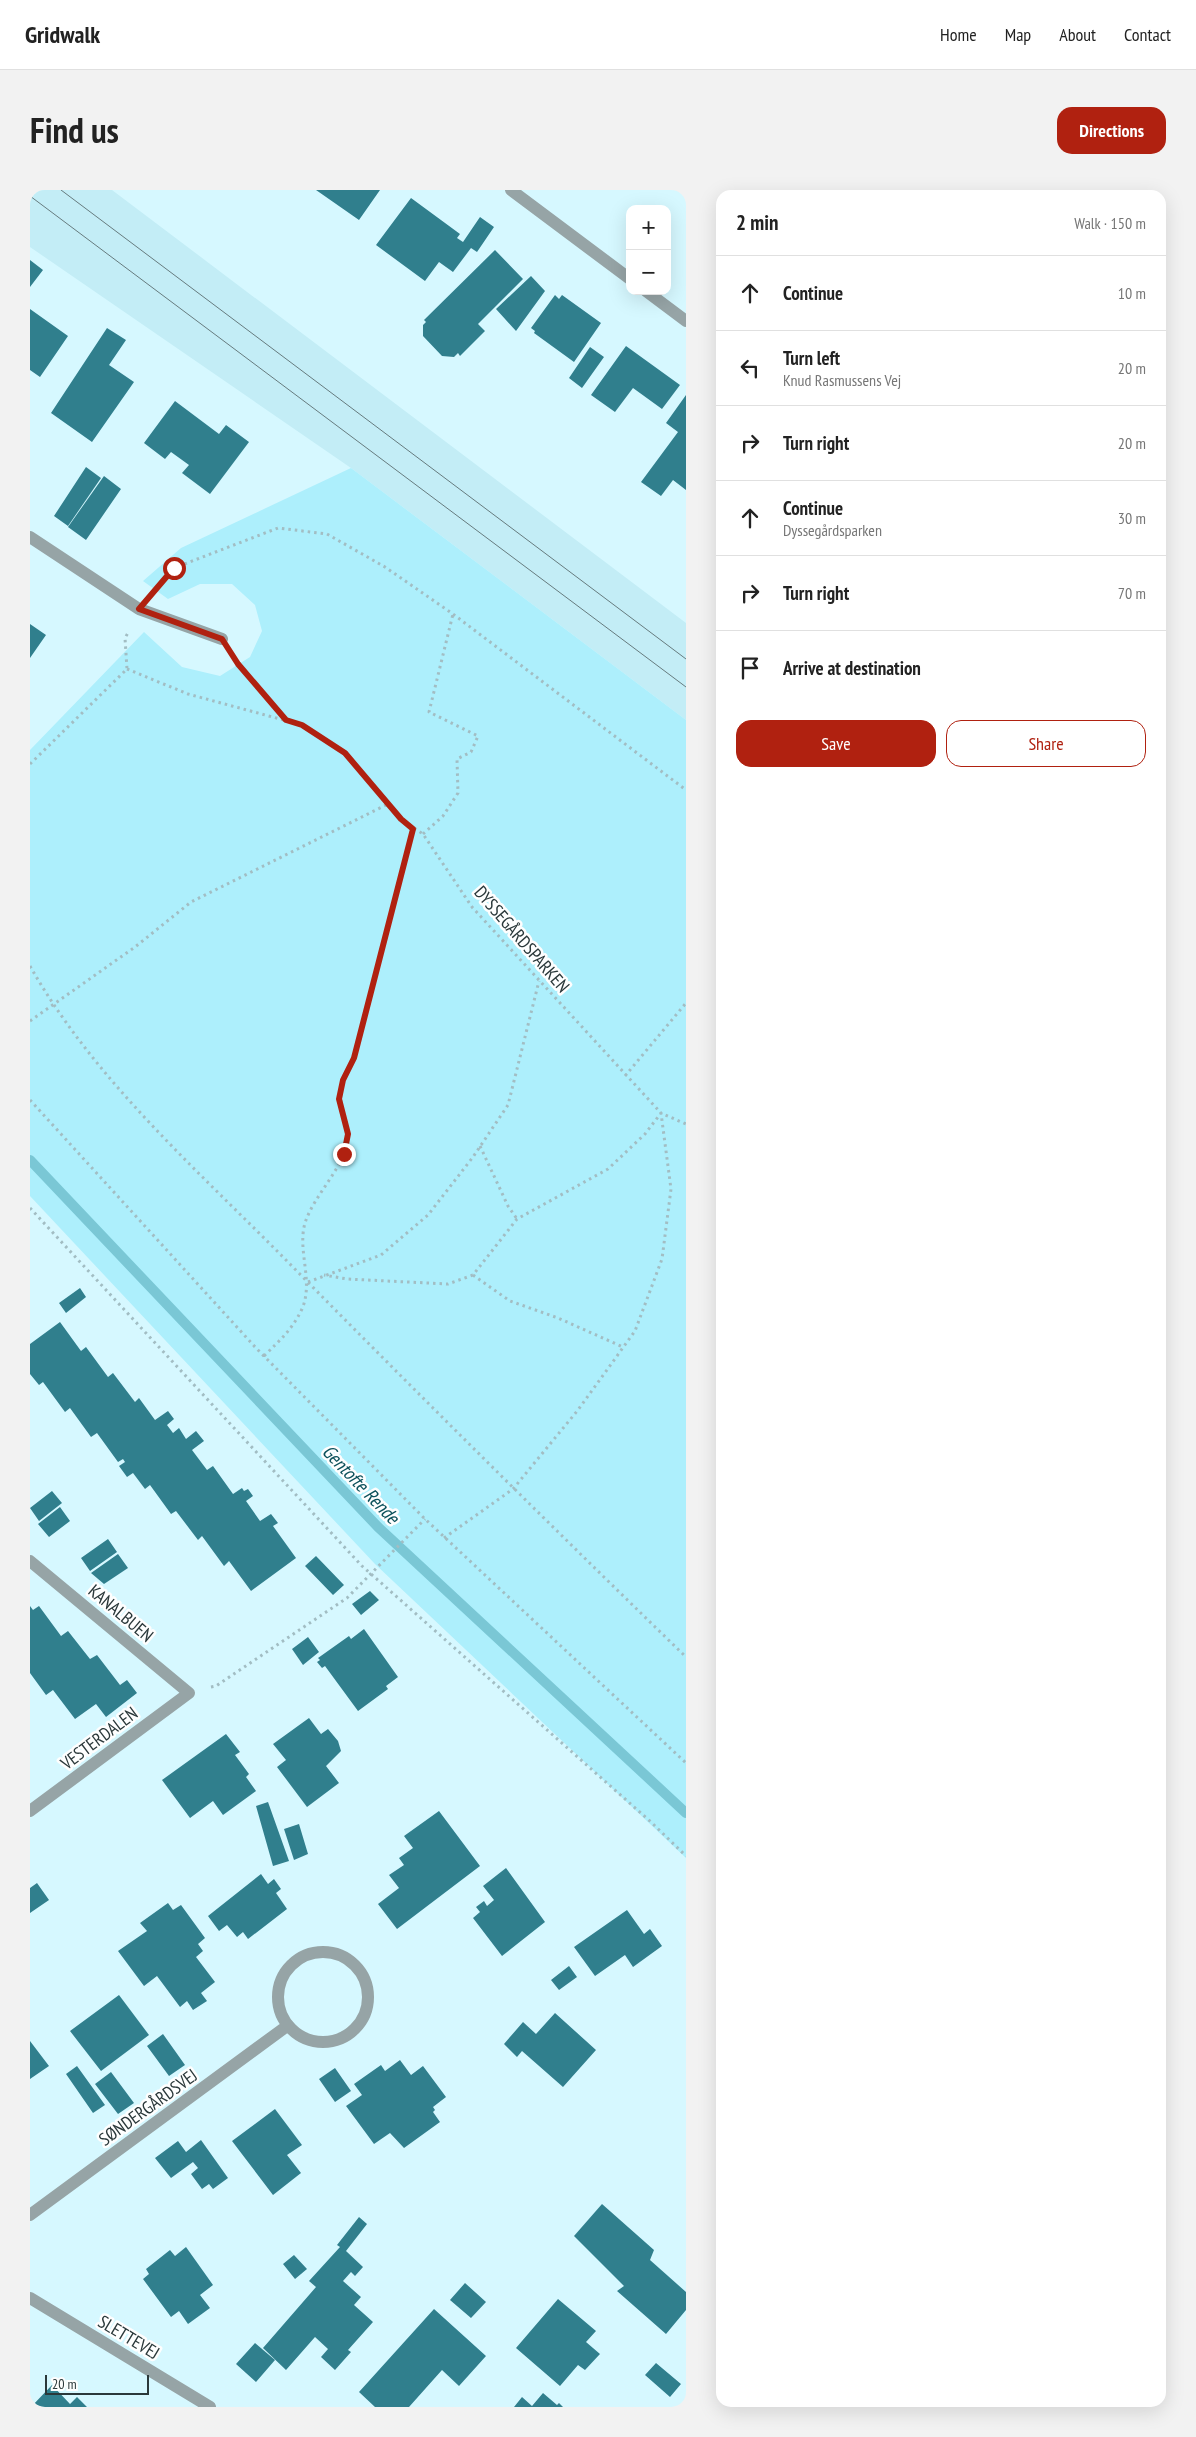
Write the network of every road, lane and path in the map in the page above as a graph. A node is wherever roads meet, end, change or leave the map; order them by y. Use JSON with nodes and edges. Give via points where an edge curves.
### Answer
{"nodes":[{"id":1,"x":511,"y":190,"type":"edge"},
{"id":2,"x":626,"y":276,"type":"edge"},
{"id":3,"x":651,"y":295,"type":"edge"},
{"id":4,"x":686,"y":321,"type":"edge"},
{"id":5,"x":30,"y":537,"type":"edge"},
{"id":6,"x":139,"y":609,"type":"junction"},
{"id":7,"x":453,"y":614,"type":"junction"},
{"id":8,"x":222,"y":639,"type":"joint"},
{"id":9,"x":127,"y":669,"type":"junction"},
{"id":10,"x":286,"y":720,"type":"junction"},
{"id":11,"x":30,"y":764,"type":"edge"},
{"id":12,"x":686,"y":790,"type":"edge"},
{"id":13,"x":388,"y":804,"type":"junction"},
{"id":14,"x":413,"y":829,"type":"junction"},
{"id":15,"x":423,"y":834,"type":"junction"},
{"id":16,"x":30,"y":966,"type":"edge"},
{"id":17,"x":539,"y":980,"type":"junction"},
{"id":18,"x":686,"y":1003,"type":"edge"},
{"id":19,"x":52,"y":1004,"type":"junction"},
{"id":20,"x":30,"y":1020,"type":"edge"},
{"id":21,"x":625,"y":1076,"type":"junction"},
{"id":22,"x":30,"y":1100,"type":"edge"},
{"id":23,"x":660,"y":1113,"type":"junction"},
{"id":24,"x":686,"y":1124,"type":"edge"},
{"id":25,"x":480,"y":1146,"type":"junction"},
{"id":26,"x":30,"y":1208,"type":"edge"},
{"id":27,"x":517,"y":1219,"type":"junction"},
{"id":28,"x":324,"y":1275,"type":"junction"},
{"id":29,"x":473,"y":1275,"type":"junction"},
{"id":30,"x":308,"y":1282,"type":"junction"},
{"id":31,"x":623,"y":1347,"type":"junction"},
{"id":32,"x":264,"y":1356,"type":"junction"},
{"id":33,"x":513,"y":1489,"type":"junction"},
{"id":34,"x":425,"y":1519,"type":"junction"},
{"id":35,"x":444,"y":1538,"type":"junction"},
{"id":36,"x":30,"y":1561,"type":"edge"},
{"id":37,"x":371,"y":1574,"type":"junction"},
{"id":38,"x":686,"y":1658,"type":"edge"},
{"id":39,"x":189,"y":1692,"type":"junction"},
{"id":40,"x":686,"y":1763,"type":"edge"},
{"id":41,"x":30,"y":1811,"type":"edge"},
{"id":42,"x":686,"y":1856,"type":"edge"},
{"id":43,"x":287,"y":2026,"type":"junction"},
{"id":44,"x":30,"y":2215,"type":"edge"},
{"id":45,"x":30,"y":2298,"type":"edge"},
{"id":46,"x":210,"y":2407,"type":"edge"}],
"edges":[{"from":1,"to":2,"type":"street"},
{"from":3,"to":4,"type":"street"},
{"from":5,"to":6,"type":"street"},
{"from":6,"to":7,"type":"path","via":[[174,568],[278,528],[327,534],[386,567]]},
{"from":6,"to":8,"type":"street"},
{"from":6,"to":9,"type":"path","via":[[126,638]]},
{"from":7,"to":12,"type":"path"},
{"from":7,"to":15,"type":"path","via":[[429,712],[478,736],[471,752],[457,760],[458,793],[443,816]]},
{"from":8,"to":10,"type":"path","via":[[238,664]]},
{"from":9,"to":10,"type":"path","name":"DYSSEGÅRDSPARKEN","via":[[188,694]]},
{"from":9,"to":11,"type":"path"},
{"from":10,"to":13,"type":"path","name":"DYSSEGÅRDSPARKEN","via":[[302,725],[345,753]]},
{"from":13,"to":14,"type":"path","name":"DYSSEGÅRDSPARKEN"},
{"from":13,"to":19,"type":"path","via":[[190,902],[135,948]]},
{"from":14,"to":15,"type":"path","name":"DYSSEGÅRDSPARKEN"},
{"from":14,"to":30,"type":"path","via":[[354,1058],[343,1080],[339,1099],[348,1134],[344,1154],[305,1223]]},
{"from":15,"to":17,"type":"path","name":"DYSSEGÅRDSPARKEN","via":[[472,908]]},
{"from":16,"to":19,"type":"path"},
{"from":17,"to":21,"type":"path","name":"DYSSEGÅRDSPARKEN"},
{"from":17,"to":25,"type":"path","via":[[508,1105]]},
{"from":18,"to":21,"type":"path"},
{"from":19,"to":20,"type":"path"},
{"from":19,"to":30,"type":"path","via":[[129,1101]]},
{"from":21,"to":23,"type":"path","name":"DYSSEGÅRDSPARKEN"},
{"from":22,"to":32,"type":"path"},
{"from":23,"to":24,"type":"path"},
{"from":23,"to":27,"type":"path","via":[[645,1134],[608,1170]]},
{"from":23,"to":31,"type":"path","via":[[671,1189],[662,1259],[635,1331]]},
{"from":25,"to":27,"type":"path"},
{"from":25,"to":28,"type":"path","via":[[428,1215],[381,1254]]},
{"from":26,"to":37,"type":"path"},
{"from":27,"to":29,"type":"path"},
{"from":28,"to":29,"type":"path","via":[[357,1280],[448,1284]]},
{"from":28,"to":30,"type":"path"},
{"from":29,"to":31,"type":"path","via":[[510,1301]]},
{"from":30,"to":32,"type":"path","via":[[303,1307],[292,1329]]},
{"from":30,"to":33,"type":"path"},
{"from":31,"to":33,"type":"path","via":[[578,1410]]},
{"from":32,"to":34,"type":"path"},
{"from":33,"to":35,"type":"path"},
{"from":33,"to":38,"type":"path"},
{"from":34,"to":35,"type":"path"},
{"from":34,"to":37,"type":"path"},
{"from":35,"to":40,"type":"path"},
{"from":36,"to":39,"type":"street","name":"KANALBUEN"},
{"from":37,"to":39,"type":"path","via":[[347,1598],[216,1686]]},
{"from":37,"to":42,"type":"path"},
{"from":39,"to":41,"type":"street","name":"VESTERDALEN"},
{"from":43,"to":43,"type":"street","via":[[312,2042],[327,2043],[354,2031],[368,2004],[368,1989],[354,1963],[326,1952],[311,1953],[286,1970],[277,1998]]},
{"from":43,"to":44,"type":"street","name":"SØNDERGÅRDSVEJ"},
{"from":45,"to":46,"type":"street","name":"SLETTEVEJ"}]}
